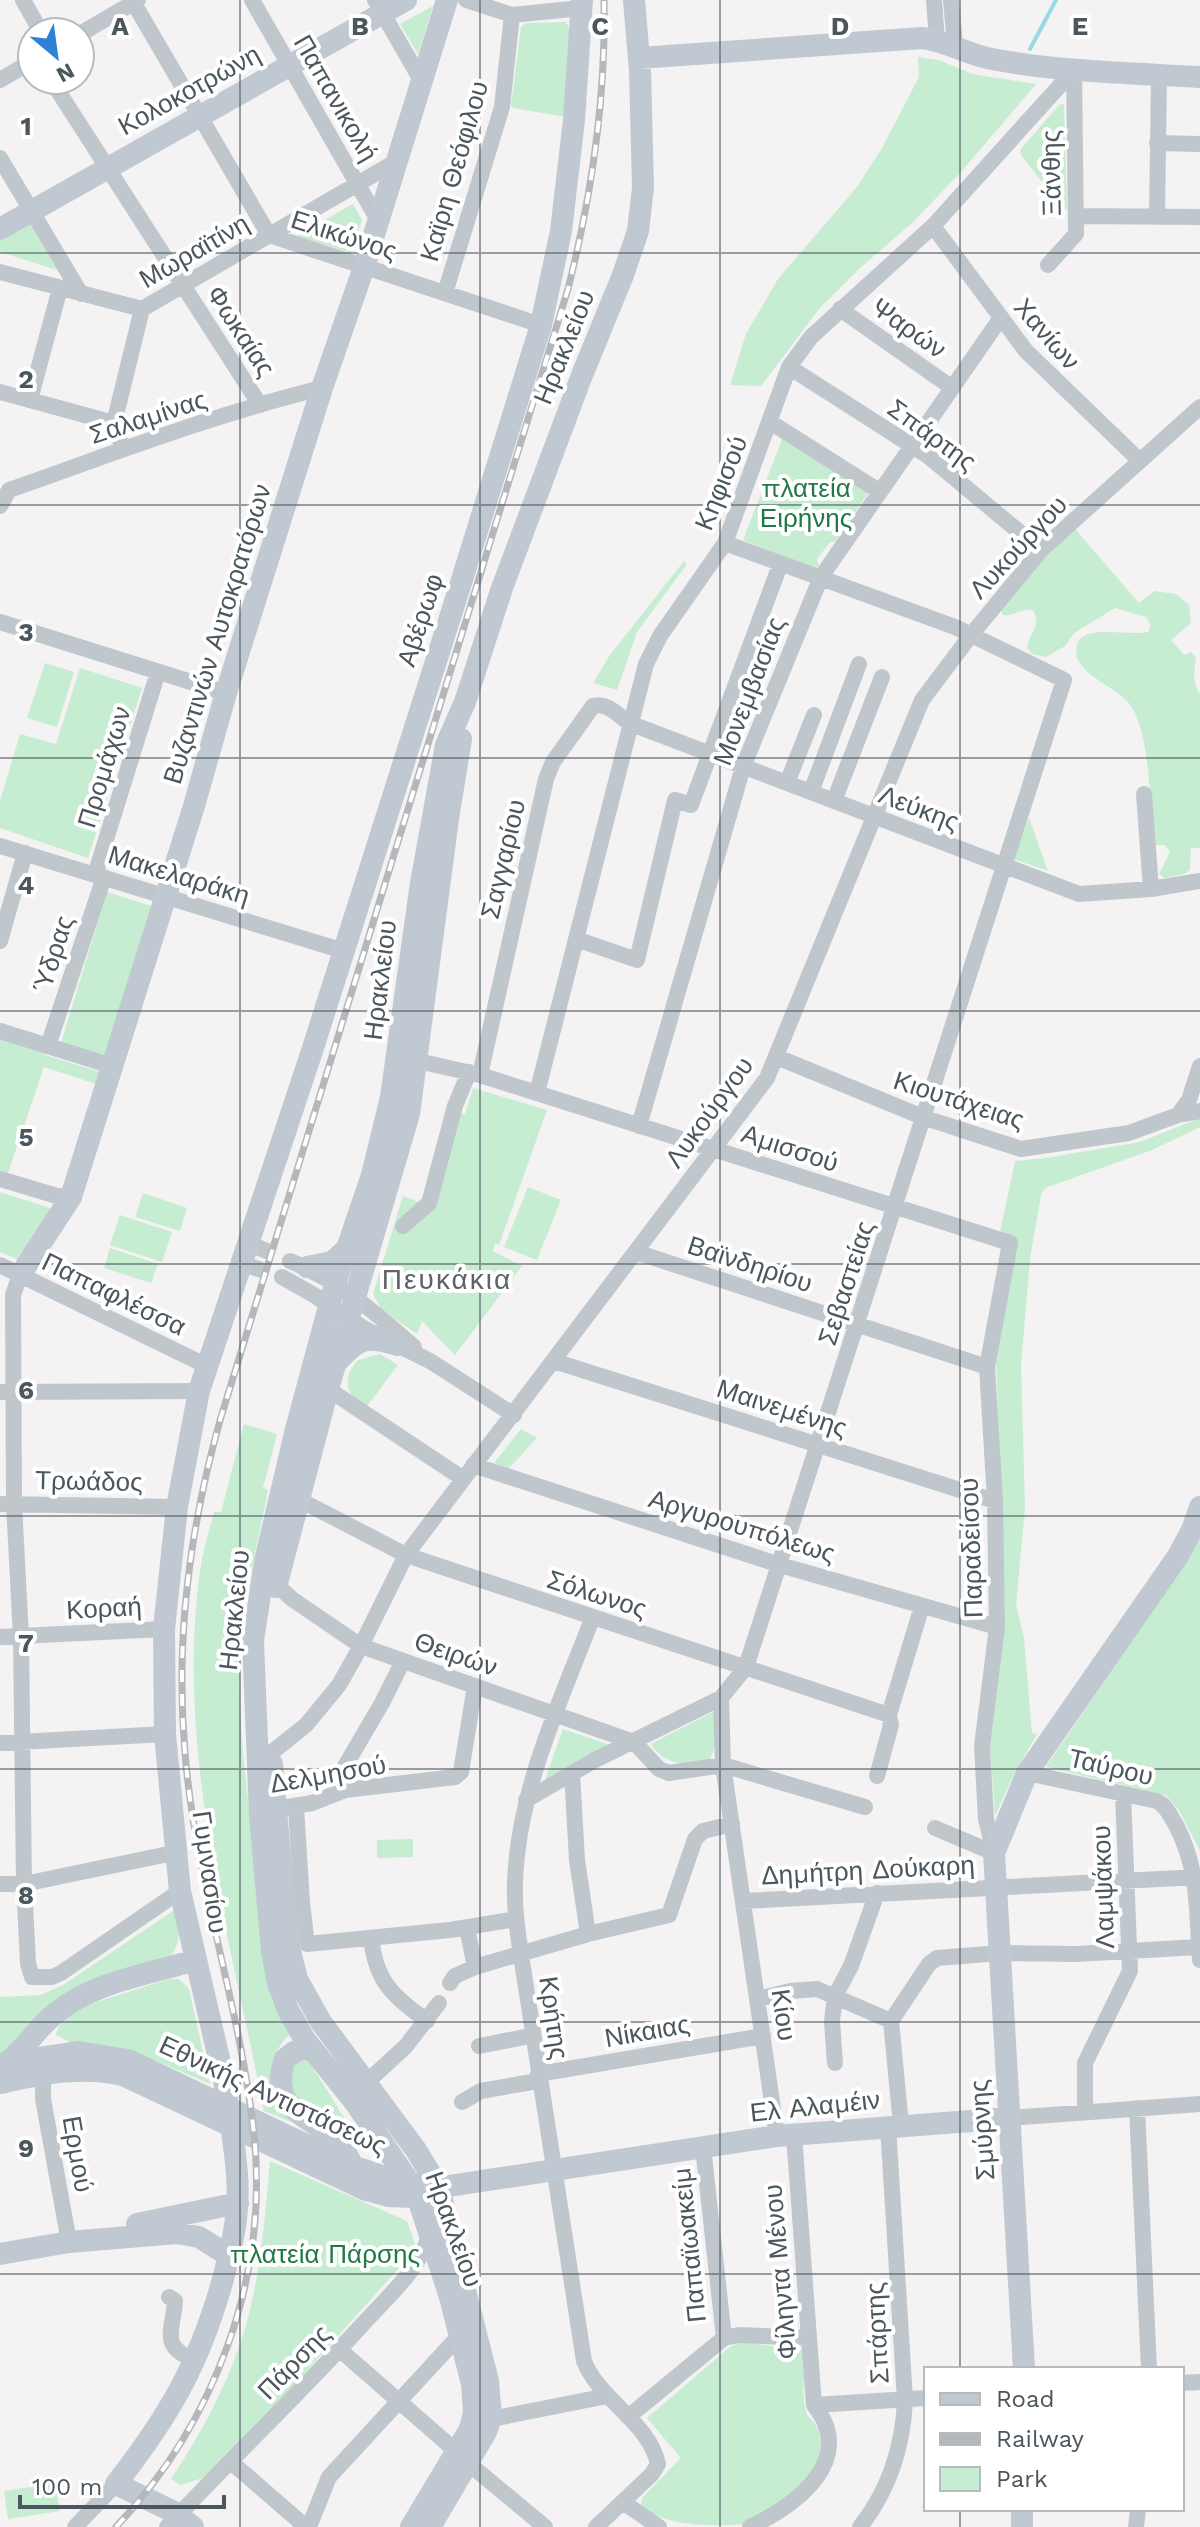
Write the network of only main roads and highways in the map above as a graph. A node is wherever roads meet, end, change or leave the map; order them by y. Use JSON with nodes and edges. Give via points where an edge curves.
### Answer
{"nodes":[{"id":1,"x":406,"y":0,"type":"edge"},
{"id":2,"x":447,"y":0,"type":"edge"},
{"id":3,"x":634,"y":0,"type":"edge"},
{"id":4,"x":582,"y":4,"type":"edge"},
{"id":5,"x":379,"y":7,"type":"edge"},
{"id":6,"x":639,"y":58,"type":"junction"},
{"id":7,"x":1200,"y":77,"type":"edge"},
{"id":8,"x":0,"y":229,"type":"edge"},
{"id":9,"x":465,"y":702,"type":"junction"},
{"id":10,"x":348,"y":1247,"type":"junction"},
{"id":11,"x":254,"y":1257,"type":"joint"},
{"id":12,"x":298,"y":1264,"type":"road end"},
{"id":13,"x":10,"y":1270,"type":"edge"},
{"id":14,"x":398,"y":1345,"type":"road end"},
{"id":15,"x":336,"y":1363,"type":"junction"},
{"id":16,"x":1200,"y":1507,"type":"edge"},
{"id":17,"x":277,"y":1810,"type":"junction"},
{"id":18,"x":195,"y":1960,"type":"junction"},
{"id":19,"x":44,"y":2024,"type":"junction"},
{"id":20,"x":310,"y":2046,"type":"junction"},
{"id":21,"x":79,"y":2052,"type":"junction"},
{"id":22,"x":2,"y":2070,"type":"edge"},
{"id":23,"x":1009,"y":2118,"type":"junction"},
{"id":24,"x":353,"y":2166,"type":"junction"},
{"id":25,"x":423,"y":2189,"type":"junction"},
{"id":26,"x":237,"y":2214,"type":"junction"},
{"id":27,"x":69,"y":2242,"type":"junction"},
{"id":28,"x":0,"y":2254,"type":"edge"},
{"id":29,"x":229,"y":2256,"type":"junction"},
{"id":30,"x":1024,"y":2367,"type":"edge"},
{"id":31,"x":482,"y":2421,"type":"junction"},
{"id":32,"x":463,"y":2457,"type":"junction"},
{"id":33,"x":178,"y":2520,"type":"edge"},
{"id":34,"x":411,"y":2527,"type":"edge"},
{"id":35,"x":430,"y":2527,"type":"edge"}],
"edges":[{"from":1,"to":5,"type":"main road","name":"Κολοκοτρώνη"},
{"from":2,"to":13,"type":"main road","name":"Βυζαντινών Αυτοκρατόρων","via":[[71,1197]]},
{"from":3,"to":6,"type":"main road","name":"Ηρακλείου"},
{"from":4,"to":11,"type":"main road","name":"Αβέρωφ","via":[[561,231],[541,325],[344,951]]},
{"from":5,"to":8,"type":"main road","name":"Κολοκοτρώνη","via":[[290,66]]},
{"from":6,"to":7,"type":"main road","via":[[909,38],[1050,68]]},
{"from":6,"to":9,"type":"main road","name":"Ηρακλείου","via":[[643,188],[635,243],[502,588]]},
{"from":9,"to":10,"type":"main road","name":"Ηρακλείου","via":[[446,745],[437,784],[391,1097]]},
{"from":9,"to":15,"type":"main road","name":"Ηρακλείου","via":[[409,1114]]},
{"from":10,"to":12,"type":"main road","via":[[332,1262]]},
{"from":10,"to":17,"type":"main road","name":"Ηρακλείου","via":[[296,1429],[256,1611],[252,1656]]},
{"from":11,"to":18,"type":"main road","name":"Γυμνασίου","via":[[199,1391],[177,1507],[164,1629],[165,1734],[180,1891]]},
{"from":14,"to":15,"type":"main road","via":[[360,1340]]},
{"from":15,"to":17,"type":"main road","name":"Ηρακλείου","via":[[270,1620],[266,1682]]},
{"from":16,"to":23,"type":"main road","name":"Σμύρνης","via":[[1178,1556],[1027,1773],[994,1853]]},
{"from":17,"to":20,"type":"main road","name":"Ηρακλείου","via":[[278,1983]]},
{"from":17,"to":25,"type":"main road","name":"Ηρακλείου","via":[[297,1979],[321,2022],[416,2150]]},
{"from":18,"to":19,"type":"main road","via":[[87,1994]]},
{"from":18,"to":26,"type":"main road","name":"Γυμνασίου","bridge":true,"via":[[224,2080]]},
{"from":19,"to":21,"type":"main road","via":[[49,2043]]},
{"from":19,"to":22,"type":"main road"},
{"from":20,"to":24,"type":"main road","via":[[285,2059],[285,2099],[333,2137]]},
{"from":20,"to":25,"type":"main road","name":"Ηρακλείου"},
{"from":21,"to":22,"type":"main road","name":"Εθνικής Αντιστάσεως"},
{"from":21,"to":24,"type":"main road","name":"Εθνικής Αντιστάσεως","via":[[142,2065]]},
{"from":22,"to":25,"type":"main road","name":"Εθνικής Αντιστάσεως","via":[[79,2069],[123,2075],[366,2190],[388,2196]]},
{"from":23,"to":25,"type":"main road","name":"Ελ Αλαμέιν","via":[[785,2136]]},
{"from":23,"to":30,"type":"main road","name":"Σμύρνης"},
{"from":24,"to":25,"type":"main road","name":"Εθνικής Αντιστάσεως"},
{"from":25,"to":31,"type":"main road","name":"Ηρακλείου"},
{"from":25,"to":31,"type":"main road","name":"Ηρακλείου","via":[[488,2381]]},
{"from":26,"to":27,"type":"main road","via":[[126,2226]]},
{"from":26,"to":29,"type":"main road","name":"Γυμνασίου"},
{"from":27,"to":28,"type":"main road"},
{"from":27,"to":29,"type":"main road","via":[[177,2233],[199,2237]]},
{"from":29,"to":33,"type":"main road","name":"Γυμνασίου","via":[[195,2360],[170,2411],[123,2476],[167,2497]]},
{"from":31,"to":32,"type":"main road","name":"Ηρακλείου"},
{"from":32,"to":34,"type":"main road","name":"Ηρακλείου"},
{"from":32,"to":35,"type":"main road","name":"Ηρακλείου"}]}
